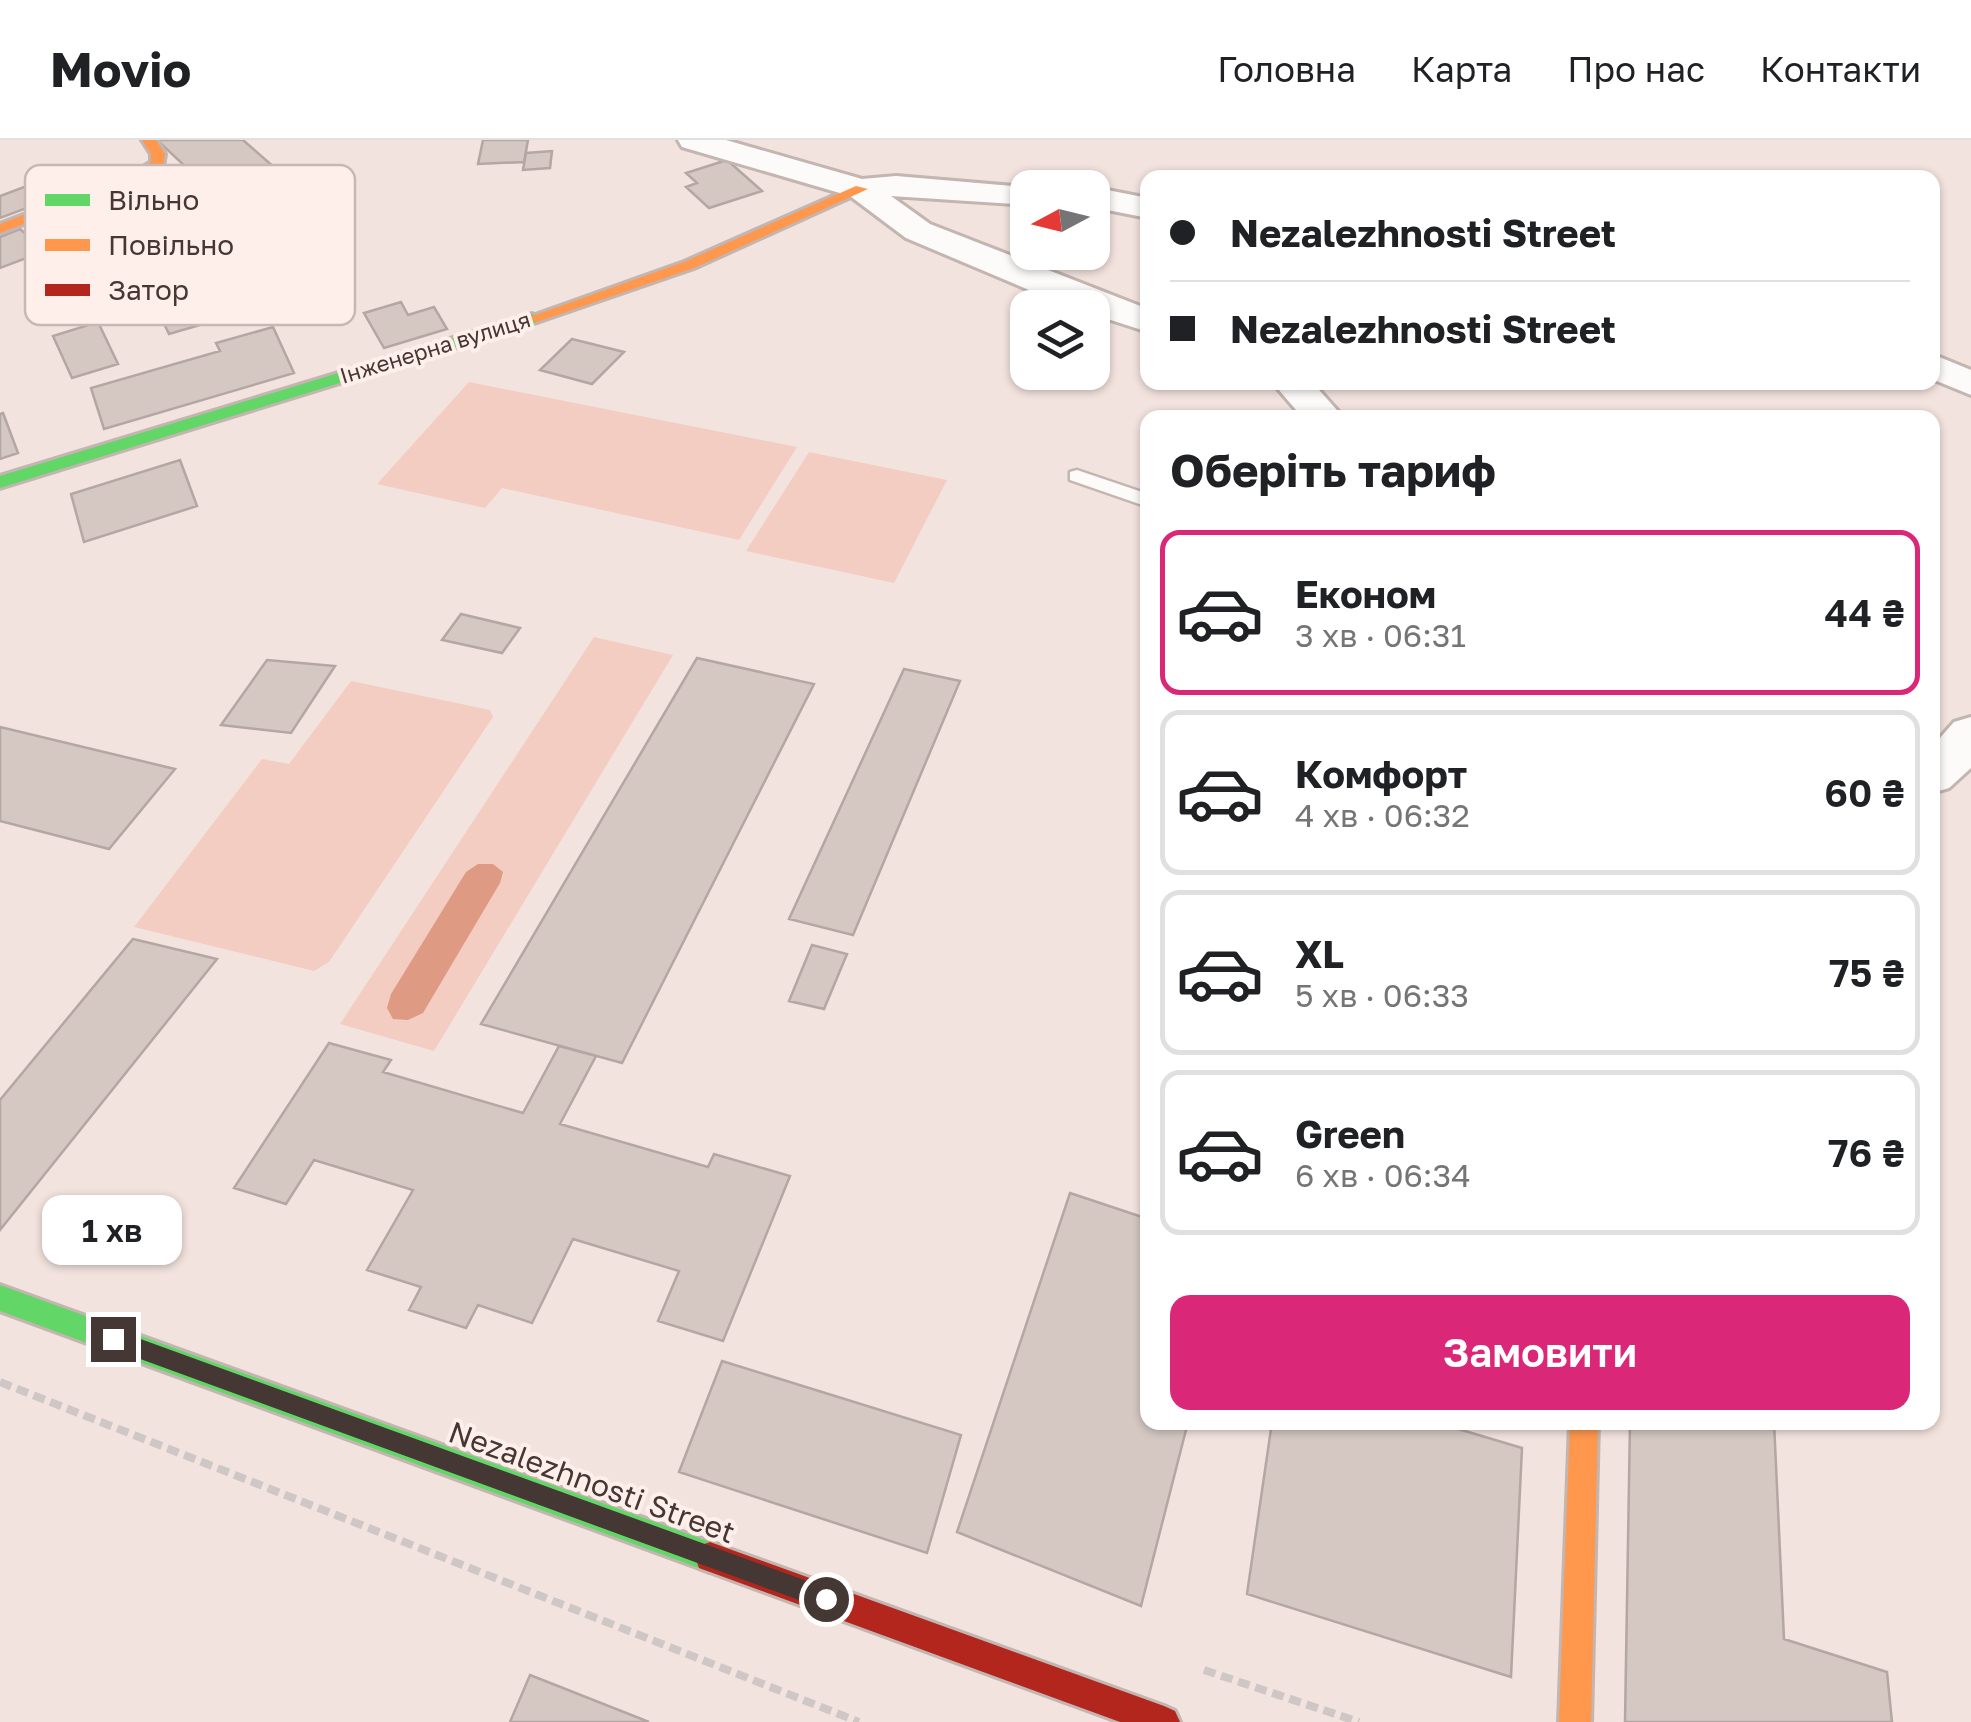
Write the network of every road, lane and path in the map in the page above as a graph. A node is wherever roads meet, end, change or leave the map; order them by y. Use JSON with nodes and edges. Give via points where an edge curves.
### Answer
{"nodes":[{"id":1,"x":149,"y":140,"type":"edge"},
{"id":2,"x":693,"y":140,"type":"edge"},
{"id":3,"x":156,"y":165,"type":"edge"},
{"id":4,"x":861,"y":189,"type":"junction"},
{"id":5,"x":1010,"y":194,"type":"edge"},
{"id":6,"x":1110,"y":201,"type":"edge"},
{"id":7,"x":1140,"y":207,"type":"edge"},
{"id":8,"x":25,"y":219,"type":"edge"},
{"id":9,"x":0,"y":229,"type":"edge"},
{"id":10,"x":1140,"y":319,"type":"edge"},
{"id":11,"x":1940,"y":369,"type":"edge"},
{"id":12,"x":1971,"y":384,"type":"edge"},
{"id":13,"x":1298,"y":390,"type":"edge"},
{"id":14,"x":1317,"y":410,"type":"edge"},
{"id":15,"x":1077,"y":476,"type":"dead end"},
{"id":16,"x":0,"y":482,"type":"edge"},
{"id":17,"x":1140,"y":498,"type":"edge"},
{"id":18,"x":1971,"y":734,"type":"edge"},
{"id":19,"x":1940,"y":768,"type":"edge"},
{"id":20,"x":0,"y":1298,"type":"edge"},
{"id":21,"x":0,"y":1382,"type":"edge"},
{"id":22,"x":1584,"y":1430,"type":"edge"},
{"id":23,"x":859,"y":1722,"type":"edge"},
{"id":24,"x":1164,"y":1722,"type":"edge"},
{"id":25,"x":1575,"y":1722,"type":"edge"}],
"edges":[{"from":1,"to":3,"type":"street"},
{"from":2,"to":4,"type":"street"},
{"from":4,"to":5,"type":"street"},
{"from":4,"to":10,"type":"street","via":[[918,231]]},
{"from":4,"to":16,"type":"street","name":"Інженерна вулиця","via":[[689,265],[563,310]]},
{"from":6,"to":7,"type":"street"},
{"from":8,"to":9,"type":"street"},
{"from":11,"to":12,"type":"street"},
{"from":13,"to":14,"type":"street"},
{"from":15,"to":17,"type":"lane"},
{"from":18,"to":19,"type":"street"},
{"from":20,"to":24,"type":"street","name":"Nezalezhnosti Street"},
{"from":21,"to":23,"type":"path"},
{"from":22,"to":25,"type":"street"}]}
